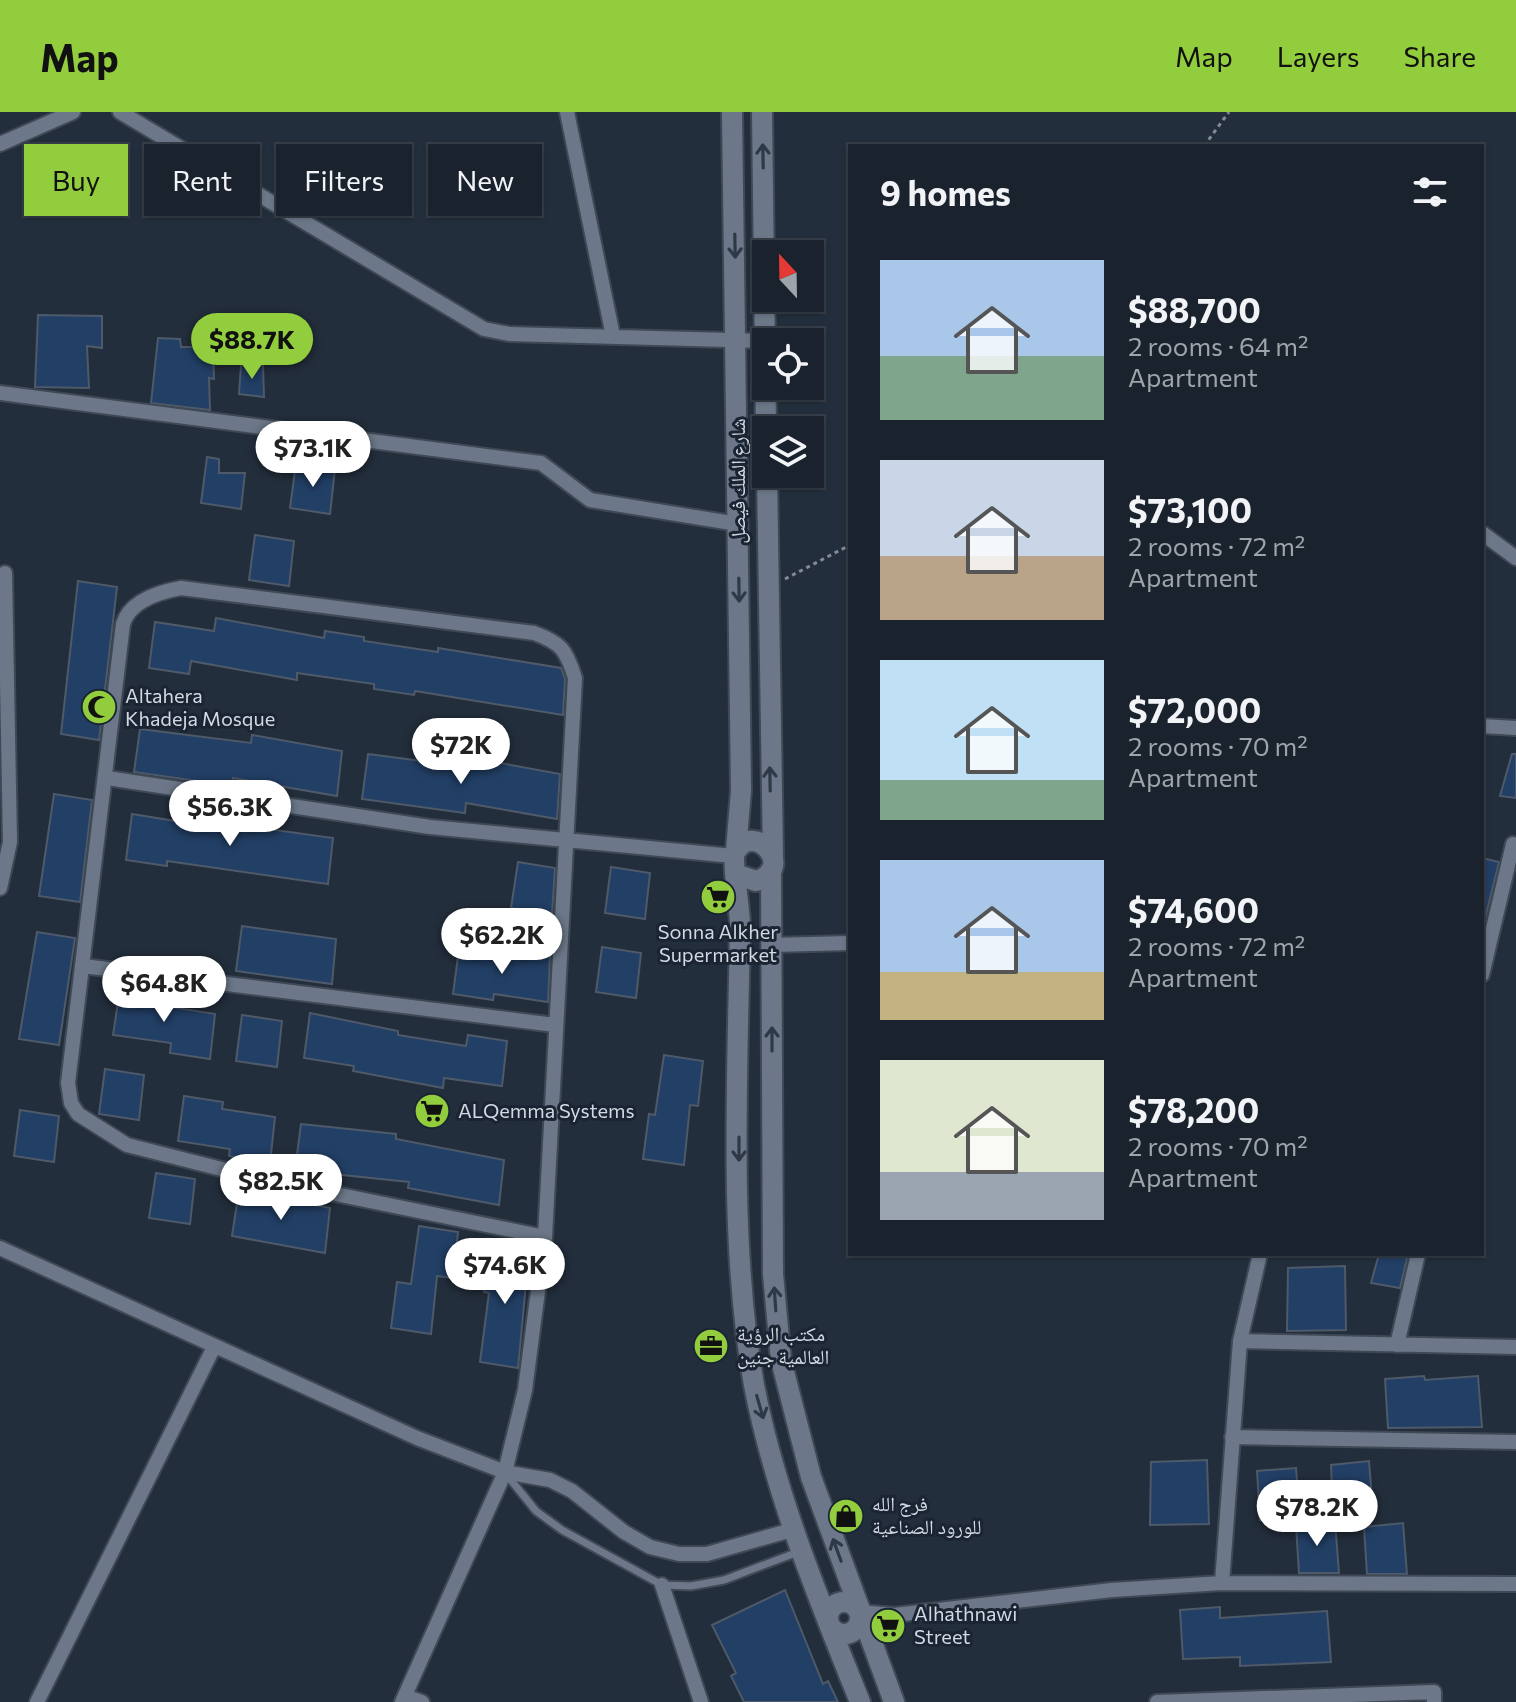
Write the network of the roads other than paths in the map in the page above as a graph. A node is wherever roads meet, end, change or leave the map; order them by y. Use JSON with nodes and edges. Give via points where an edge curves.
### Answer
{"nodes":[{"id":1,"x":73,"y":112,"type":"edge"},
{"id":2,"x":120,"y":112,"type":"edge"},
{"id":3,"x":567,"y":112,"type":"edge"},
{"id":4,"x":732,"y":112,"type":"edge"},
{"id":5,"x":762,"y":112,"type":"edge"},
{"id":6,"x":0,"y":144,"type":"edge"},
{"id":7,"x":766,"y":328,"type":"edge"},
{"id":8,"x":613,"y":336,"type":"junction"},
{"id":9,"x":737,"y":338,"type":"junction"},
{"id":10,"x":752,"y":340,"type":"edge"},
{"id":11,"x":0,"y":393,"type":"edge"},
{"id":12,"x":767,"y":488,"type":"edge"},
{"id":13,"x":738,"y":524,"type":"junction"},
{"id":14,"x":1484,"y":534,"type":"edge"},
{"id":15,"x":1516,"y":558,"type":"edge"},
{"id":16,"x":5,"y":573,"type":"dead end"},
{"id":17,"x":1484,"y":726,"type":"edge"},
{"id":18,"x":1516,"y":728,"type":"edge"},
{"id":19,"x":107,"y":778,"type":"junction"},
{"id":20,"x":566,"y":841,"type":"junction"},
{"id":21,"x":1513,"y":844,"type":"dead end"},
{"id":22,"x":736,"y":860,"type":"junction"},
{"id":23,"x":772,"y":863,"type":"junction"},
{"id":24,"x":0,"y":888,"type":"edge"},
{"id":25,"x":848,"y":943,"type":"edge"},
{"id":26,"x":771,"y":945,"type":"junction"},
{"id":27,"x":83,"y":966,"type":"junction"},
{"id":28,"x":1484,"y":967,"type":"edge"},
{"id":29,"x":555,"y":1025,"type":"junction"},
{"id":30,"x":545,"y":1237,"type":"junction"},
{"id":31,"x":0,"y":1248,"type":"edge"},
{"id":32,"x":1260,"y":1256,"type":"edge"},
{"id":33,"x":1418,"y":1256,"type":"edge"},
{"id":34,"x":1240,"y":1341,"type":"junction"},
{"id":35,"x":1397,"y":1345,"type":"junction"},
{"id":36,"x":214,"y":1347,"type":"junction"},
{"id":37,"x":1516,"y":1347,"type":"edge"},
{"id":38,"x":1232,"y":1437,"type":"junction"},
{"id":39,"x":1516,"y":1442,"type":"edge"},
{"id":40,"x":505,"y":1472,"type":"junction"},
{"id":41,"x":795,"y":1529,"type":"junction"},
{"id":42,"x":802,"y":1551,"type":"junction"},
{"id":43,"x":1222,"y":1583,"type":"junction"},
{"id":44,"x":1516,"y":1584,"type":"edge"},
{"id":45,"x":662,"y":1585,"type":"junction"},
{"id":46,"x":860,"y":1612,"type":"junction"},
{"id":47,"x":828,"y":1622,"type":"junction"},
{"id":48,"x":403,"y":1699,"type":"edge"},
{"id":49,"x":1196,"y":1701,"type":"edge"},
{"id":50,"x":37,"y":1702,"type":"edge"},
{"id":51,"x":422,"y":1702,"type":"edge"},
{"id":52,"x":701,"y":1702,"type":"edge"},
{"id":53,"x":860,"y":1702,"type":"edge"},
{"id":54,"x":894,"y":1702,"type":"edge"},
{"id":55,"x":1157,"y":1702,"type":"edge"},
{"id":56,"x":1434,"y":1702,"type":"edge"}],
"edges":[{"from":1,"to":6,"type":"street"},
{"from":2,"to":8,"type":"street","via":[[484,329]]},
{"from":3,"to":8,"type":"street"},
{"from":4,"to":9,"type":"main road","name":"شارع الملك فيصل","one_way":true},
{"from":7,"to":5,"type":"main road","name":"شارع الملك فيصل","one_way":true},
{"from":8,"to":9,"type":"street"},
{"from":9,"to":10,"type":"street"},
{"from":9,"to":13,"type":"main road","name":"شارع الملك فيصل"},
{"from":11,"to":13,"type":"street","via":[[541,463],[590,500]]},
{"from":23,"to":12,"type":"main road","name":"شارع الملك فيصل","one_way":true},
{"from":13,"to":22,"type":"main road","name":"شارع الملك فيصل","one_way":true,"via":[[741,791]]},
{"from":14,"to":15,"type":"street"},
{"from":16,"to":24,"type":"street","via":[[10,842]]},
{"from":17,"to":18,"type":"street"},
{"from":19,"to":20,"type":"street","via":[[430,827]]},
{"from":19,"to":20,"type":"street","via":[[124,621],[132,609],[161,592],[181,588],[534,633],[558,642],[575,678]]},
{"from":19,"to":27,"type":"street"},
{"from":20,"to":22,"type":"street"},
{"from":20,"to":29,"type":"street"},
{"from":21,"to":28,"type":"street"},
{"from":22,"to":23,"type":"main road","via":[[756,881]]},
{"from":22,"to":23,"type":"main road","via":[[746,842],[759,842]]},
{"from":22,"to":41,"type":"main road","name":"شارع الملك فيصل","one_way":true,"via":[[745,1313],[755,1389]]},
{"from":23,"to":26,"type":"main road","name":"شارع الملك فيصل"},
{"from":25,"to":26,"type":"street"},
{"from":46,"to":26,"type":"main road","name":"شارع الملك فيصل","one_way":true,"via":[[811,1477],[781,1360],[773,1274]]},
{"from":27,"to":29,"type":"street"},
{"from":27,"to":30,"type":"street","via":[[69,1096],[83,1119],[119,1142],[253,1177]]},
{"from":29,"to":30,"type":"street"},
{"from":30,"to":40,"type":"street","via":[[525,1390]]},
{"from":31,"to":36,"type":"street"},
{"from":32,"to":34,"type":"street"},
{"from":33,"to":35,"type":"street"},
{"from":34,"to":35,"type":"street"},
{"from":34,"to":38,"type":"street"},
{"from":35,"to":37,"type":"street"},
{"from":36,"to":40,"type":"street"},
{"from":36,"to":50,"type":"street"},
{"from":38,"to":39,"type":"street"},
{"from":38,"to":43,"type":"street"},
{"from":40,"to":41,"type":"street","via":[[550,1480],[650,1547],[679,1554],[718,1551]]},
{"from":40,"to":45,"type":"lane","via":[[536,1511],[562,1530]]},
{"from":40,"to":48,"type":"street"},
{"from":41,"to":42,"type":"main road","name":"شارع الملك فيصل"},
{"from":42,"to":45,"type":"lane","via":[[724,1580]]},
{"from":42,"to":47,"type":"main road","name":"شارع الملك فيصل"},
{"from":43,"to":44,"type":"street"},
{"from":43,"to":46,"type":"street","via":[[894,1615]]},
{"from":45,"to":52,"type":"street"},
{"from":46,"to":47,"type":"main road","via":[[853,1604],[837,1603]]},
{"from":46,"to":54,"type":"main road","name":"شارع الملك فيصل"},
{"from":47,"to":53,"type":"main road","name":"شارع الملك فيصل"},
{"from":48,"to":51,"type":"street"},
{"from":49,"to":55,"type":"street"},
{"from":49,"to":56,"type":"street","via":[[1434,1692]]}]}
